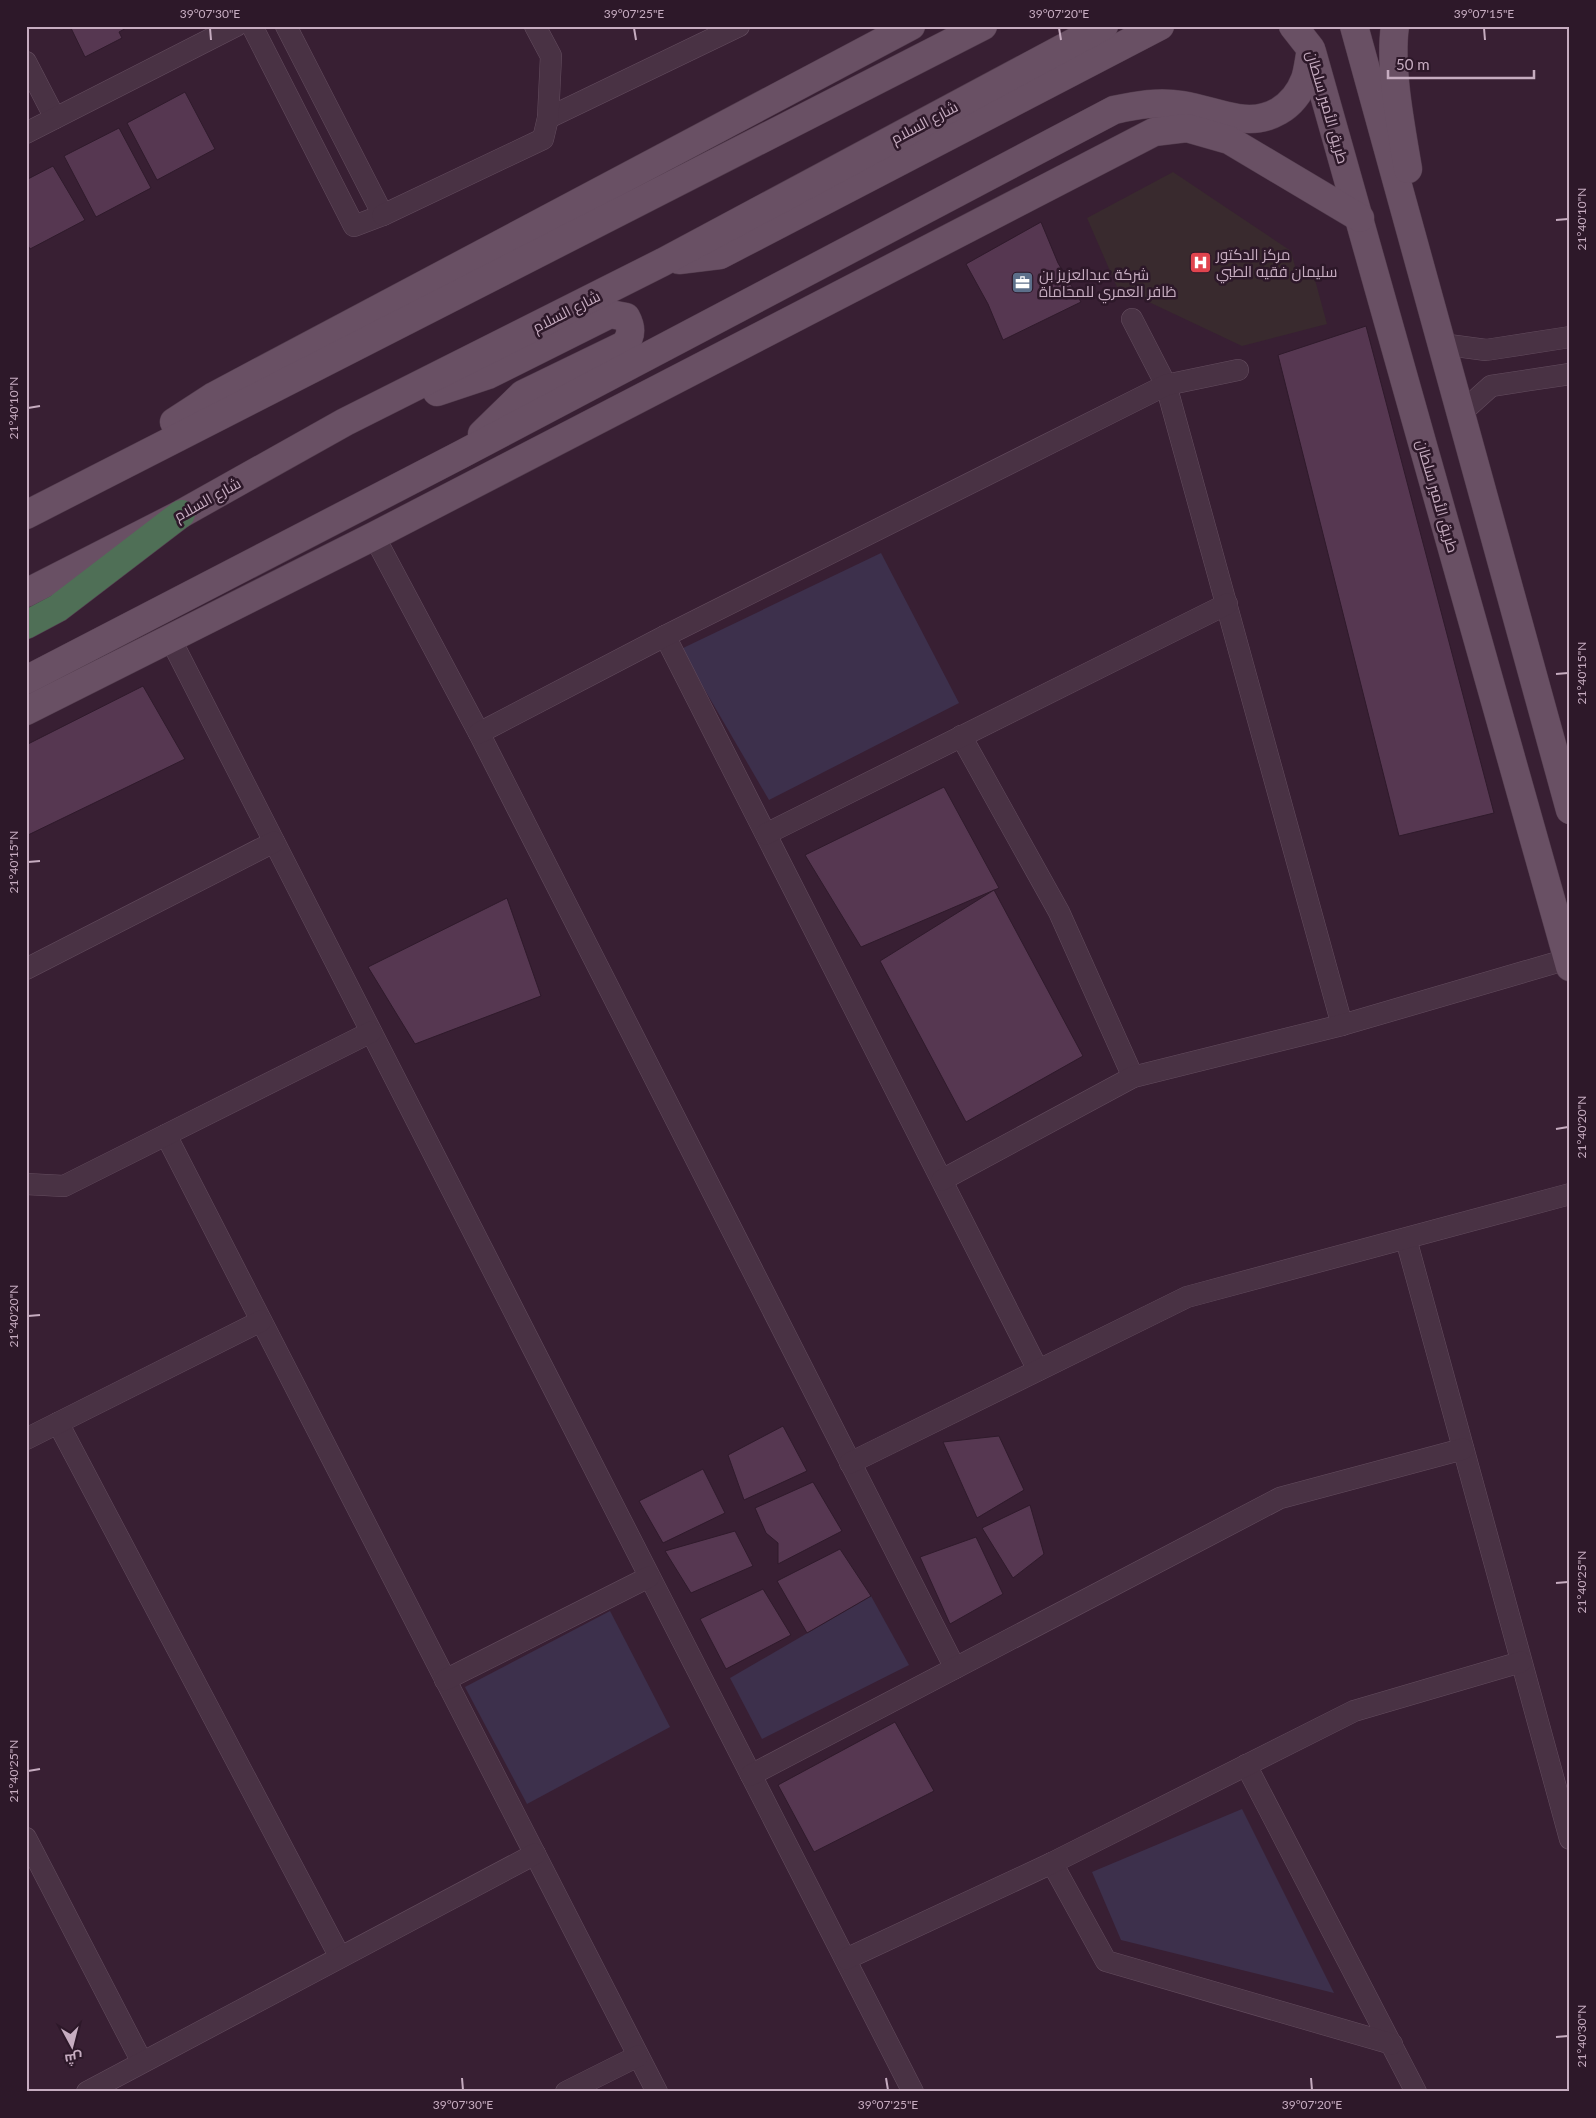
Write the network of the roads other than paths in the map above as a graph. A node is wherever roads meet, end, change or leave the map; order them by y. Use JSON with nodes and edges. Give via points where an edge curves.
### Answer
{"nodes":[{"id":1,"x":236,"y":26,"type":"edge"},
{"id":2,"x":252,"y":26,"type":"edge"},
{"id":3,"x":286,"y":26,"type":"edge"},
{"id":4,"x":535,"y":26,"type":"edge"},
{"id":5,"x":739,"y":26,"type":"edge"},
{"id":6,"x":911,"y":26,"type":"edge"},
{"id":7,"x":983,"y":26,"type":"edge"},
{"id":8,"x":1104,"y":26,"type":"edge"},
{"id":9,"x":1160,"y":26,"type":"edge"},
{"id":10,"x":1293,"y":26,"type":"edge"},
{"id":11,"x":1354,"y":26,"type":"edge"},
{"id":12,"x":1395,"y":26,"type":"edge"},
{"id":13,"x":1308,"y":38,"type":"edge"},
{"id":14,"x":26,"y":62,"type":"edge"},
{"id":15,"x":55,"y":118,"type":"junction"},
{"id":16,"x":548,"y":118,"type":"junction"},
{"id":17,"x":26,"y":133,"type":"edge"},
{"id":18,"x":383,"y":216,"type":"junction"},
{"id":19,"x":1360,"y":218,"type":"junction"},
{"id":20,"x":663,"y":262,"type":"junction"},
{"id":21,"x":1427,"y":294,"type":"junction"},
{"id":22,"x":1132,"y":319,"type":"dead end"},
{"id":23,"x":1570,"y":337,"type":"edge"},
{"id":24,"x":1441,"y":344,"type":"junction"},
{"id":25,"x":1238,"y":370,"type":"dead end"},
{"id":26,"x":1570,"y":374,"type":"edge"},
{"id":27,"x":1166,"y":385,"type":"junction"},
{"id":28,"x":1460,"y":414,"type":"junction"},
{"id":29,"x":345,"y":422,"type":"junction"},
{"id":30,"x":460,"y":455,"type":"junction"},
{"id":31,"x":33,"y":512,"type":"edge"},
{"id":32,"x":181,"y":514,"type":"junction"},
{"id":33,"x":374,"y":536,"type":"junction"},
{"id":34,"x":26,"y":593,"type":"edge"},
{"id":35,"x":1227,"y":604,"type":"junction"},
{"id":36,"x":26,"y":626,"type":"edge"},
{"id":37,"x":665,"y":636,"type":"junction"},
{"id":38,"x":171,"y":640,"type":"junction"},
{"id":39,"x":26,"y":680,"type":"edge"},
{"id":40,"x":26,"y":711,"type":"edge"},
{"id":41,"x":479,"y":733,"type":"junction"},
{"id":42,"x":961,"y":736,"type":"junction"},
{"id":43,"x":1570,"y":810,"type":"edge"},
{"id":44,"x":766,"y":834,"type":"junction"},
{"id":45,"x":274,"y":842,"type":"junction"},
{"id":46,"x":1569,"y":963,"type":"edge"},
{"id":47,"x":26,"y":968,"type":"edge"},
{"id":48,"x":1342,"y":1025,"type":"junction"},
{"id":49,"x":371,"y":1032,"type":"junction"},
{"id":50,"x":1133,"y":1077,"type":"junction"},
{"id":51,"x":166,"y":1135,"type":"junction"},
{"id":52,"x":942,"y":1180,"type":"junction"},
{"id":53,"x":26,"y":1184,"type":"edge"},
{"id":54,"x":1570,"y":1194,"type":"edge"},
{"id":55,"x":1406,"y":1239,"type":"junction"},
{"id":56,"x":261,"y":1321,"type":"junction"},
{"id":57,"x":1038,"y":1370,"type":"junction"},
{"id":58,"x":58,"y":1423,"type":"junction"},
{"id":59,"x":26,"y":1439,"type":"edge"},
{"id":60,"x":1463,"y":1448,"type":"junction"},
{"id":61,"x":850,"y":1463,"type":"junction"},
{"id":62,"x":649,"y":1577,"type":"junction"},
{"id":63,"x":1521,"y":1662,"type":"junction"},
{"id":64,"x":955,"y":1668,"type":"junction"},
{"id":65,"x":445,"y":1680,"type":"junction"},
{"id":66,"x":1246,"y":1765,"type":"junction"},
{"id":67,"x":751,"y":1775,"type":"junction"},
{"id":68,"x":26,"y":1838,"type":"edge"},
{"id":69,"x":1570,"y":1839,"type":"edge"},
{"id":70,"x":535,"y":1854,"type":"junction"},
{"id":71,"x":1052,"y":1864,"type":"junction"},
{"id":72,"x":340,"y":1957,"type":"junction"},
{"id":73,"x":846,"y":1959,"type":"junction"},
{"id":74,"x":1392,"y":2044,"type":"junction"},
{"id":75,"x":638,"y":2056,"type":"junction"},
{"id":76,"x":142,"y":2062,"type":"junction"},
{"id":77,"x":87,"y":2092,"type":"edge"},
{"id":78,"x":566,"y":2092,"type":"edge"},
{"id":79,"x":657,"y":2092,"type":"edge"},
{"id":80,"x":913,"y":2092,"type":"edge"},
{"id":81,"x":1416,"y":2092,"type":"edge"}],
"edges":[{"from":1,"to":15,"type":"street"},
{"from":2,"to":18,"type":"street","via":[[354,226]]},
{"from":3,"to":18,"type":"street"},
{"from":4,"to":16,"type":"street","via":[[551,56]]},
{"from":5,"to":16,"type":"street"},
{"from":6,"to":31,"type":"main road","via":[[214,396]]},
{"from":7,"to":31,"type":"main road"},
{"from":8,"to":20,"type":"main road","name":"شارع السلام"},
{"from":9,"to":20,"type":"main road","via":[[720,255]]},
{"from":10,"to":13,"type":"main road"},
{"from":11,"to":21,"type":"main road"},
{"from":12,"to":21,"type":"main road","via":[[1398,104]]},
{"from":13,"to":19,"type":"main road","name":"طريق الأمير سلطان"},
{"from":13,"to":30,"type":"main road","via":[[1305,79],[1284,109],[1262,119],[1238,118],[1182,104],[1149,103],[1114,110]]},
{"from":14,"to":15,"type":"street"},
{"from":15,"to":17,"type":"street"},
{"from":16,"to":18,"type":"street","via":[[543,139]]},
{"from":19,"to":33,"type":"main road","via":[[1229,140],[1188,128],[1154,132]]},
{"from":19,"to":46,"type":"main road","name":"طريق الأمير سلطان"},
{"from":20,"to":29,"type":"main road","name":"شارع السلام"},
{"from":21,"to":24,"type":"main road"},
{"from":22,"to":27,"type":"street"},
{"from":23,"to":24,"type":"street","via":[[1486,350]]},
{"from":24,"to":28,"type":"main road"},
{"from":25,"to":27,"type":"street"},
{"from":26,"to":28,"type":"street","via":[[1491,386]]},
{"from":27,"to":35,"type":"street"},
{"from":27,"to":37,"type":"street"},
{"from":28,"to":43,"type":"main road"},
{"from":29,"to":30,"type":"main road","via":[[488,375],[610,314],[626,317],[630,338],[624,345],[523,394]]},
{"from":29,"to":32,"type":"main road","name":"شارع السلام"},
{"from":30,"to":39,"type":"main road"},
{"from":32,"to":34,"type":"main road","name":"شارع السلام"},
{"from":32,"to":36,"type":"highway","via":[[58,608]]},
{"from":33,"to":38,"type":"main road"},
{"from":33,"to":41,"type":"street"},
{"from":35,"to":42,"type":"street"},
{"from":35,"to":48,"type":"street"},
{"from":37,"to":41,"type":"street"},
{"from":37,"to":44,"type":"street"},
{"from":38,"to":40,"type":"main road"},
{"from":38,"to":45,"type":"street"},
{"from":41,"to":61,"type":"street"},
{"from":42,"to":44,"type":"street"},
{"from":42,"to":50,"type":"street","via":[[1059,912]]},
{"from":44,"to":52,"type":"street"},
{"from":45,"to":47,"type":"street"},
{"from":45,"to":49,"type":"street"},
{"from":46,"to":48,"type":"street"},
{"from":48,"to":50,"type":"street"},
{"from":49,"to":51,"type":"street"},
{"from":49,"to":62,"type":"street"},
{"from":50,"to":52,"type":"street"},
{"from":51,"to":53,"type":"street","via":[[64,1186]]},
{"from":51,"to":56,"type":"street"},
{"from":52,"to":57,"type":"street"},
{"from":54,"to":55,"type":"street"},
{"from":55,"to":57,"type":"street","via":[[1187,1297]]},
{"from":55,"to":60,"type":"street"},
{"from":56,"to":58,"type":"street"},
{"from":56,"to":65,"type":"street"},
{"from":57,"to":61,"type":"street"},
{"from":58,"to":59,"type":"street"},
{"from":58,"to":72,"type":"street"},
{"from":60,"to":63,"type":"street"},
{"from":60,"to":64,"type":"street","via":[[1280,1498]]},
{"from":61,"to":64,"type":"street"},
{"from":62,"to":65,"type":"street"},
{"from":62,"to":67,"type":"street"},
{"from":63,"to":66,"type":"street","via":[[1354,1710]]},
{"from":63,"to":69,"type":"street"},
{"from":64,"to":67,"type":"street"},
{"from":65,"to":70,"type":"street"},
{"from":66,"to":71,"type":"street"},
{"from":66,"to":74,"type":"street"},
{"from":67,"to":73,"type":"street"},
{"from":68,"to":76,"type":"street"},
{"from":70,"to":72,"type":"street"},
{"from":70,"to":75,"type":"street"},
{"from":71,"to":73,"type":"street"},
{"from":71,"to":74,"type":"street","via":[[1106,1961]]},
{"from":72,"to":76,"type":"street"},
{"from":73,"to":80,"type":"street"},
{"from":74,"to":81,"type":"street"},
{"from":75,"to":78,"type":"street"},
{"from":75,"to":79,"type":"street"},
{"from":76,"to":77,"type":"street"}]}
